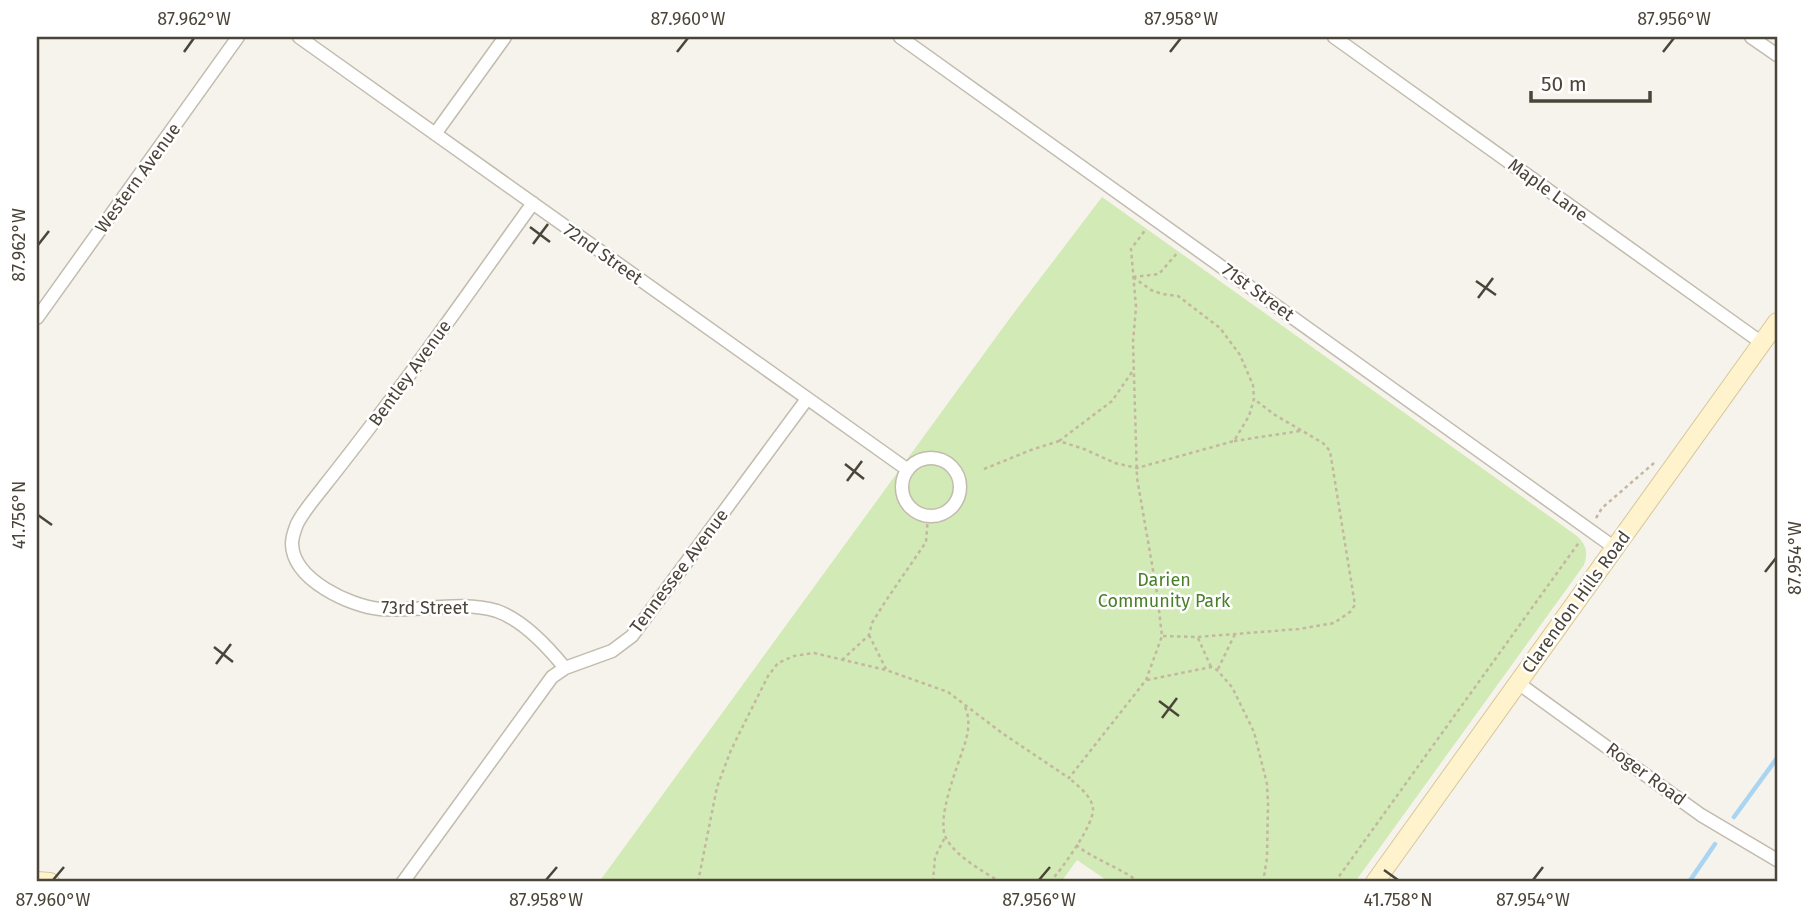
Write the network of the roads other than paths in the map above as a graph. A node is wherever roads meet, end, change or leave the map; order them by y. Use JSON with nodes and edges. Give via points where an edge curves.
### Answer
{"nodes":[{"id":1,"x":238,"y":37,"type":"edge"},
{"id":2,"x":299,"y":37,"type":"edge"},
{"id":3,"x":505,"y":37,"type":"edge"},
{"id":4,"x":900,"y":37,"type":"edge"},
{"id":5,"x":1334,"y":37,"type":"edge"},
{"id":6,"x":1752,"y":37,"type":"edge"},
{"id":7,"x":1777,"y":55,"type":"edge"},
{"id":8,"x":435,"y":134,"type":"junction"},
{"id":9,"x":533,"y":203,"type":"junction"},
{"id":10,"x":37,"y":318,"type":"edge"},
{"id":11,"x":1777,"y":322,"type":"edge"},
{"id":12,"x":1762,"y":343,"type":"junction"},
{"id":13,"x":807,"y":399,"type":"junction"},
{"id":14,"x":908,"y":470,"type":"junction"},
{"id":15,"x":292,"y":544,"type":"joint"},
{"id":16,"x":1615,"y":548,"type":"junction"},
{"id":17,"x":565,"y":668,"type":"junction"},
{"id":18,"x":1518,"y":683,"type":"junction"},
{"id":19,"x":1777,"y":860,"type":"edge"},
{"id":20,"x":37,"y":881,"type":"edge"},
{"id":21,"x":50,"y":882,"type":"edge"},
{"id":22,"x":403,"y":882,"type":"edge"},
{"id":23,"x":1376,"y":882,"type":"edge"}],
"edges":[{"from":1,"to":10,"type":"street","name":"Western Avenue"},
{"from":2,"to":8,"type":"street","name":"72nd Street"},
{"from":3,"to":8,"type":"street"},
{"from":4,"to":16,"type":"street","name":"71st Street"},
{"from":5,"to":12,"type":"street","name":"Maple Lane"},
{"from":6,"to":7,"type":"street"},
{"from":8,"to":9,"type":"street","name":"72nd Street"},
{"from":9,"to":13,"type":"street","name":"72nd Street"},
{"from":9,"to":15,"type":"street","name":"Bentley Avenue","via":[[312,502],[297,524]]},
{"from":11,"to":12,"type":"street","name":"Clarendon Hills Road"},
{"from":12,"to":16,"type":"street","name":"Clarendon Hills Road"},
{"from":13,"to":14,"type":"street","name":"72nd Street"},
{"from":13,"to":17,"type":"street","name":"Tennessee Avenue","via":[[632,636],[612,652]]},
{"from":14,"to":14,"type":"street","via":[[903,479],[904,498],[918,513],[947,512],[955,505],[959,479],[949,464],[932,458],[914,463]]},
{"from":15,"to":17,"type":"street","name":"73rd Street","via":[[296,561],[309,577],[352,603],[383,609],[496,611],[530,633]]},
{"from":16,"to":18,"type":"street","name":"Clarendon Hills Road"},
{"from":17,"to":22,"type":"street","name":"Tennessee Avenue","via":[[537,694]]},
{"from":18,"to":19,"type":"street","name":"Roger Road","via":[[1701,814]]},
{"from":18,"to":23,"type":"street","name":"Clarendon Hills Road"},
{"from":20,"to":21,"type":"street"}]}
